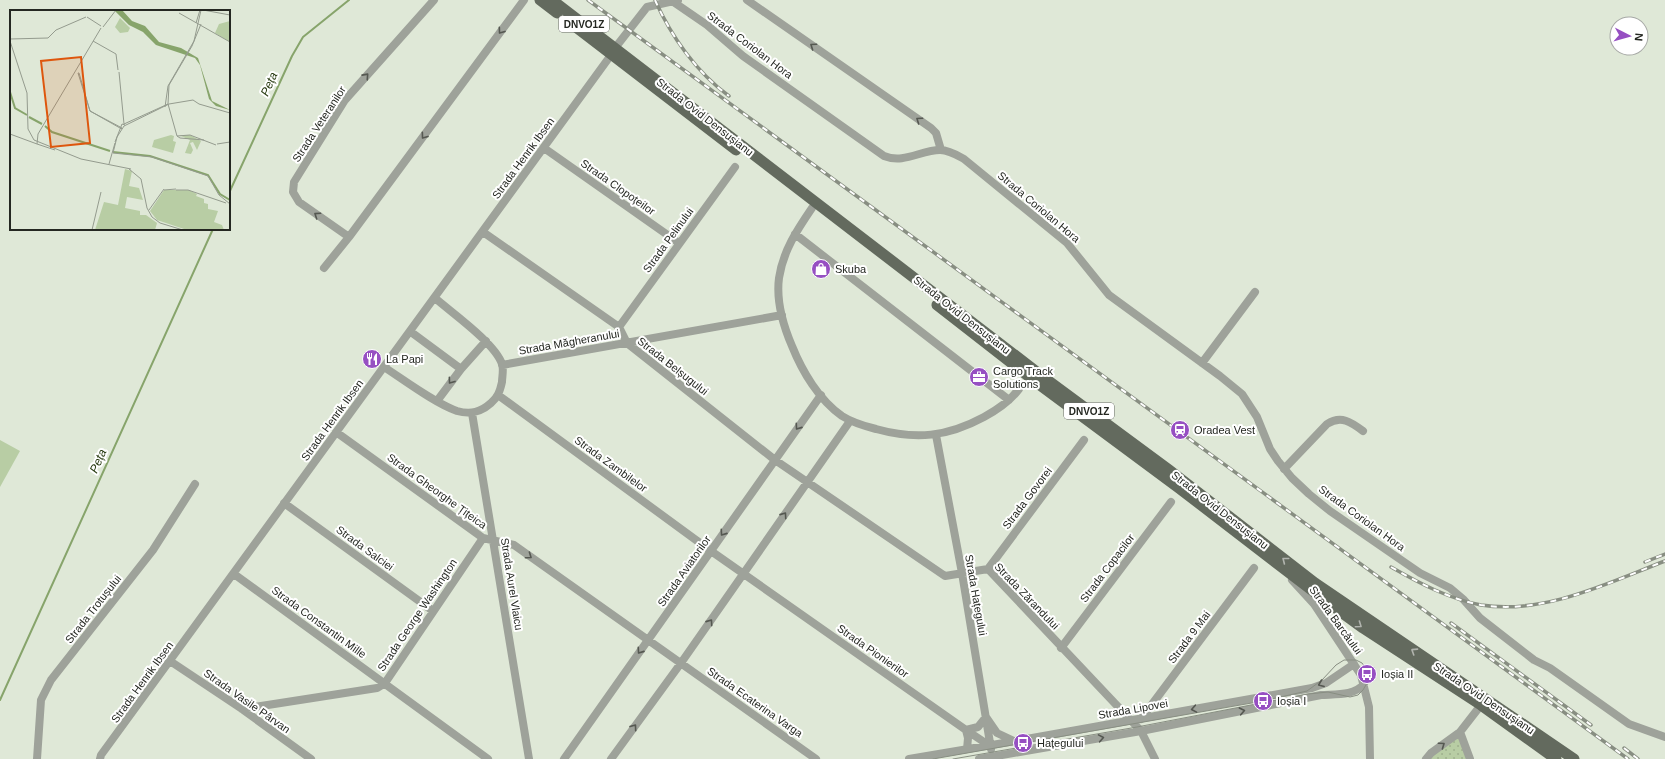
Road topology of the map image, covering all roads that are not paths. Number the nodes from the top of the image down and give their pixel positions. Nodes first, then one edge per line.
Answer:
1 (434, 0) edge
2 (524, 0) edge
3 (540, 0) edge
4 (552, 0) edge
5 (747, 0) edge
6 (675, 1) edge
7 (613, 51) junction
8 (544, 148) junction
9 (941, 150) junction
10 (735, 167) dead end
11 (812, 208) junction
12 (483, 232) junction
13 (795, 234) junction
14 (350, 237) junction
15 (680, 243) junction
16 (324, 268) dead end
17 (1255, 292) dead end
18 (435, 298) junction
19 (782, 315) junction
20 (619, 327) junction
21 (411, 332) junction
22 (486, 341) junction
23 (627, 343) junction
24 (1202, 363) junction
25 (502, 365) junction
26 (384, 367) junction
27 (461, 369) junction
28 (1019, 389) dead end
29 (498, 395) junction
30 (821, 395) junction
31 (1009, 400) junction
32 (437, 401) junction
33 (472, 413) junction
34 (850, 421) junction
35 (1363, 431) dead end
36 (336, 432) junction
37 (936, 435) junction
38 (1084, 440) dead end
39 (775, 460) junction
40 (1284, 469) junction
41 (808, 482) junction
42 (195, 484) dead end
43 (1171, 502) dead end
44 (284, 503) junction
45 (483, 538) junction
46 (494, 541) junction
47 (711, 551) junction
48 (1254, 568) dead end
49 (988, 569) junction
50 (1283, 569) junction
51 (744, 573) junction
52 (962, 573) junction
53 (234, 574) junction
54 (433, 611) junction
55 (649, 639) junction
56 (1061, 648) junction
57 (170, 661) junction
58 (681, 663) junction
59 (1354, 664) junction
60 (385, 683) junction
61 (1364, 684) junction
62 (1481, 704) junction
63 (242, 708) junction
64 (986, 718) junction
65 (1141, 719) junction
66 (1131, 721) junction
67 (966, 730) junction
68 (1141, 731) junction
69 (1460, 732) junction
70 (1665, 737) edge
71 (1016, 741) junction
72 (990, 746) junction
73 (967, 749) junction
74 (103, 758) edge
75 (992, 758) edge
76 (37, 759) edge
77 (310, 759) edge
78 (488, 759) edge
79 (529, 759) edge
80 (564, 759) edge
81 (611, 759) edge
82 (816, 759) edge
83 (909, 759) edge
84 (979, 759) edge
85 (1155, 759) edge
86 (1370, 759) edge
87 (1426, 759) edge
88 (1470, 759) edge
89 (1556, 759) edge
90 (1574, 759) edge

14 -> 1 street, Strada Veteranilor
2 -> 14 street
3 - 7 main road, Strada Ovid Densușianu / DNVO1Z
4 - 7 main road, Strada Ovid Densușianu / DNVO1Z
9 -> 5 street
6 - 7 street, Strada Coriolan Hora
6 - 9 street, Strada Coriolan Hora
7 - 8 street, Strada Henrik Ibsen
7 - 11 main road, Strada Ovid Densușianu / DNVO1Z
90 -> 7 main road, Strada Ovid Densușianu / DNVO1Z
8 - 12 street, Strada Henrik Ibsen
8 - 15 street, Strada Clopoțeilor
9 - 24 street, Strada Coriolan Hora
10 - 15 street, Strada Pelinului
11 - 13 street
11 - 50 main road, Strada Ovid Densușianu / DNVO1Z
12 - 18 street, Strada Henrik Ibsen
12 - 20 street, Strada Belșugului
13 - 19 street
13 - 31 street
14 - 16 street
15 - 20 street, Strada Pelinului
17 - 24 street
18 - 21 street, Strada Henrik Ibsen
18 - 22 street
19 - 23 street, Strada Măgheranului
19 - 30 street
20 - 23 street, Strada Belșugului
21 - 26 street, Strada Henrik Ibsen
21 - 27 street
22 - 25 street
22 - 27 street
23 - 25 street, Strada Măgheranului
23 - 39 street, Strada Belșugului
24 - 40 street, Strada Coriolan Hora
25 - 29 street
26 - 32 street
26 - 36 street, Strada Henrik Ibsen
27 -> 32 street
28 - 31 street
29 - 33 street
29 - 47 street, Strada Zambilelor
30 - 34 street
30 -> 39 street, Strada Aviatorilor
31 - 37 street
32 - 33 street
33 - 46 street, Strada Aurel Vlaicu
34 - 37 street
34 - 41 street
35 - 40 street
36 - 44 street, Strada Henrik Ibsen
36 - 45 street, Strada Gheorghe Țițeica
37 - 52 street, Strada Hațegului
38 - 49 street, Strada Govorei
39 - 41 street, Strada Belșugului
39 -> 47 street, Strada Aviatorilor
40 - 70 street, Strada Coriolan Hora
51 -> 41 street
41 - 52 street, Strada Zărandului
42 - 76 street, Strada Trotușului
43 - 56 street, Strada Copacilor
44 - 53 street, Strada Henrik Ibsen
44 - 54 street, Strada Salciei
45 - 46 street, Strada Gheorghe Țițeica
45 - 54 street, Strada George Washington
46 -> 55 street, Strada Gheorghe Țițeica
46 - 79 street, Strada Aurel Vlaicu
47 - 51 street, Strada Zambilelor
47 - 55 street, Strada Aviatorilor
48 - 65 street, Strada 9 Mai
49 - 52 street, Strada Zărandului
49 - 56 street, Strada Zărandului
50 - 59 street, Strada Barcăului
50 -> 62 main road, Strada Ovid Densușianu / DNVO1Z
58 -> 51 street
51 - 67 street, Strada Pionierilor
52 - 64 street, Strada Hațegului
53 - 57 street, Strada Henrik Ibsen
53 - 60 street, Strada Constantin Mille
54 - 60 street, Strada George Washington
55 - 58 street, Strada Gheorghe Țițeica
55 -> 80 street, Strada Aviatorilor
56 - 66 street, Strada Zărandului
57 - 63 street, Strada Vasile Pârvan
57 - 74 street, Strada Henrik Ibsen
81 -> 58 street
58 - 82 street, Strada Ecaterina Varga
59 - 61 street, Strada Barcăului
59 -> 65 street, Strada Lipovei
60 - 63 street, Strada George Washington
60 - 78 street, Strada Constantin Mille
68 -> 61 street, Strada Lipovei
61 - 86 street, Strada Barcăului
62 - 69 street
62 - 89 main road, Strada Ovid Densușianu / DNVO1Z
63 - 77 street, Strada Vasile Pârvan
64 - 67 street
64 - 71 street
64 - 72 street, Strada Hațegului
65 - 66 street, Strada Lipovei
66 - 68 street, Strada Zărandului
66 - 71 street, Strada Lipovei
67 - 72 street, Strada Pionierilor
67 - 73 street
75 -> 68 street, Strada Lipovei
68 - 85 street, Strada Zărandului
87 -> 69 street
69 - 88 street
71 - 72 street, Strada Lipovei
72 - 73 street, Strada Lipovei
72 - 75 street, Strada Hațegului
73 - 83 street, Strada Lipovei
75 - 84 street, Strada Lipovei

